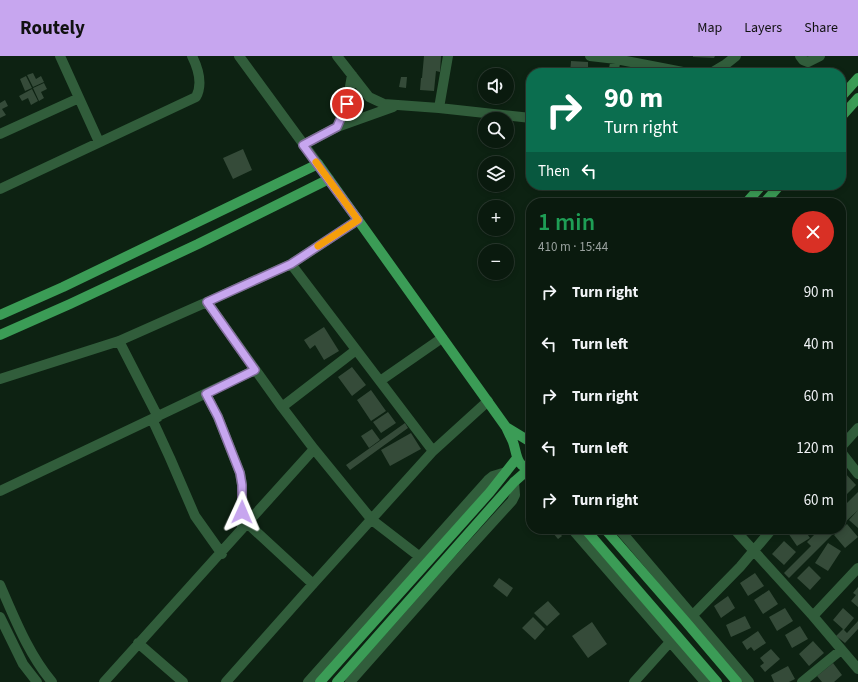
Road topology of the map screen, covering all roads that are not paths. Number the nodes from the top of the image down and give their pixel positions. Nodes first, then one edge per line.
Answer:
1 (192, 56) edge
2 (239, 56) edge
3 (337, 56) edge
4 (448, 56) edge
5 (590, 56) edge
6 (736, 56) edge
7 (800, 56) edge
8 (820, 56) edge
9 (62, 57) edge
10 (611, 58) edge
11 (612, 68) edge
12 (662, 68) edge
13 (719, 68) edge
14 (352, 76) junction
15 (858, 78) edge
16 (846, 91) edge
17 (79, 98) junction
18 (858, 98) edge
19 (396, 106) junction
20 (439, 108) junction
21 (846, 111) edge
22 (526, 117) edge
23 (337, 127) junction
24 (0, 134) edge
25 (99, 142) junction
26 (303, 145) junction
27 (318, 164) junction
28 (329, 180) junction
29 (0, 189) edge
30 (758, 190) edge
31 (776, 190) edge
32 (750, 198) edge
33 (768, 198) edge
34 (358, 220) junction
35 (291, 264) junction
36 (207, 302) junction
37 (0, 315) edge
38 (0, 335) edge
39 (442, 338) junction
40 (119, 341) junction
41 (356, 350) junction
42 (255, 370) junction
43 (0, 379) edge
44 (380, 381) junction
45 (206, 394) junction
46 (488, 401) junction
47 (282, 407) junction
48 (155, 418) junction
49 (506, 427) junction
50 (858, 428) edge
51 (526, 439) edge
52 (846, 441) edge
53 (526, 442) edge
54 (314, 449) junction
55 (433, 451) junction
56 (517, 457) junction
57 (846, 458) edge
58 (526, 466) edge
59 (506, 472) junction
60 (526, 472) edge
61 (858, 474) edge
62 (514, 482) junction
63 (0, 491) edge
64 (372, 520) junction
65 (245, 526) junction
66 (576, 534) edge
67 (589, 534) edge
68 (608, 534) edge
69 (623, 534) edge
70 (738, 534) edge
71 (768, 534) edge
72 (753, 552) junction
73 (222, 554) junction
74 (420, 557) junction
75 (858, 568) edge
76 (313, 584) junction
77 (0, 585) edge
78 (693, 616) junction
79 (813, 616) junction
80 (0, 617) edge
81 (670, 642) junction
82 (138, 643) junction
83 (841, 650) junction
84 (858, 669) edge
85 (37, 682) edge
86 (52, 682) edge
87 (104, 682) edge
88 (183, 682) edge
89 (226, 682) edge
90 (308, 682) edge
91 (320, 682) edge
92 (337, 682) edge
93 (350, 682) edge
94 (634, 682) edge
95 (705, 682) edge
96 (717, 682) edge
97 (737, 682) edge
98 (749, 682) edge
99 (802, 682) edge

1 - 25 street
2 - 26 street
3 - 14 street
4 - 20 street
5 - 10 street
6 - 13 street
7 - 8 street
9 - 17 street
10 - 11 street
10 - 12 street
14 - 19 street
14 - 23 street
15 - 16 main road
17 - 24 street
17 - 25 street
18 - 21 main road
19 - 20 street
19 - 23 street
20 - 22 street
23 - 26 street
25 - 29 street
26 - 27 street
27 - 28 main road
27 - 37 main road
28 - 34 main road
28 - 38 main road
30 - 32 main road
31 - 33 main road
34 - 35 street
34 - 39 main road
35 - 36 street
35 - 41 street
36 - 40 street
36 - 42 street
39 - 44 street
39 - 46 main road
40 - 43 street
40 - 48 street
41 - 44 street
41 - 47 street
42 - 45 street
42 - 47 street
44 - 55 street
45 - 48 street
45 - 65 street
46 - 49 main road
46 - 55 street
47 - 54 street
48 - 63 street
48 - 73 street
49 - 51 main road
49 - 56 main road
50 - 52 street
53 - 56 main road
54 - 64 street
54 - 65 street
55 - 64 street
56 - 58 main road
56 - 59 main road
57 - 61 street
59 - 74 street
59 - 91 main road
60 - 62 main road
62 - 92 main road
62 - 93 street
64 - 74 street
64 - 76 street
65 - 73 street
65 - 76 street
66 - 81 street
67 - 96 main road
68 - 97 main road
69 - 78 street
70 - 72 street
71 - 72 street
72 - 78 street
72 - 79 street
73 - 82 street
74 - 90 street
75 - 79 street
76 - 89 street
77 - 86 street
78 - 98 street
79 - 83 street
80 - 85 street
81 - 94 street
81 - 95 street
82 - 87 street
82 - 88 street
83 - 84 street
83 - 99 street

